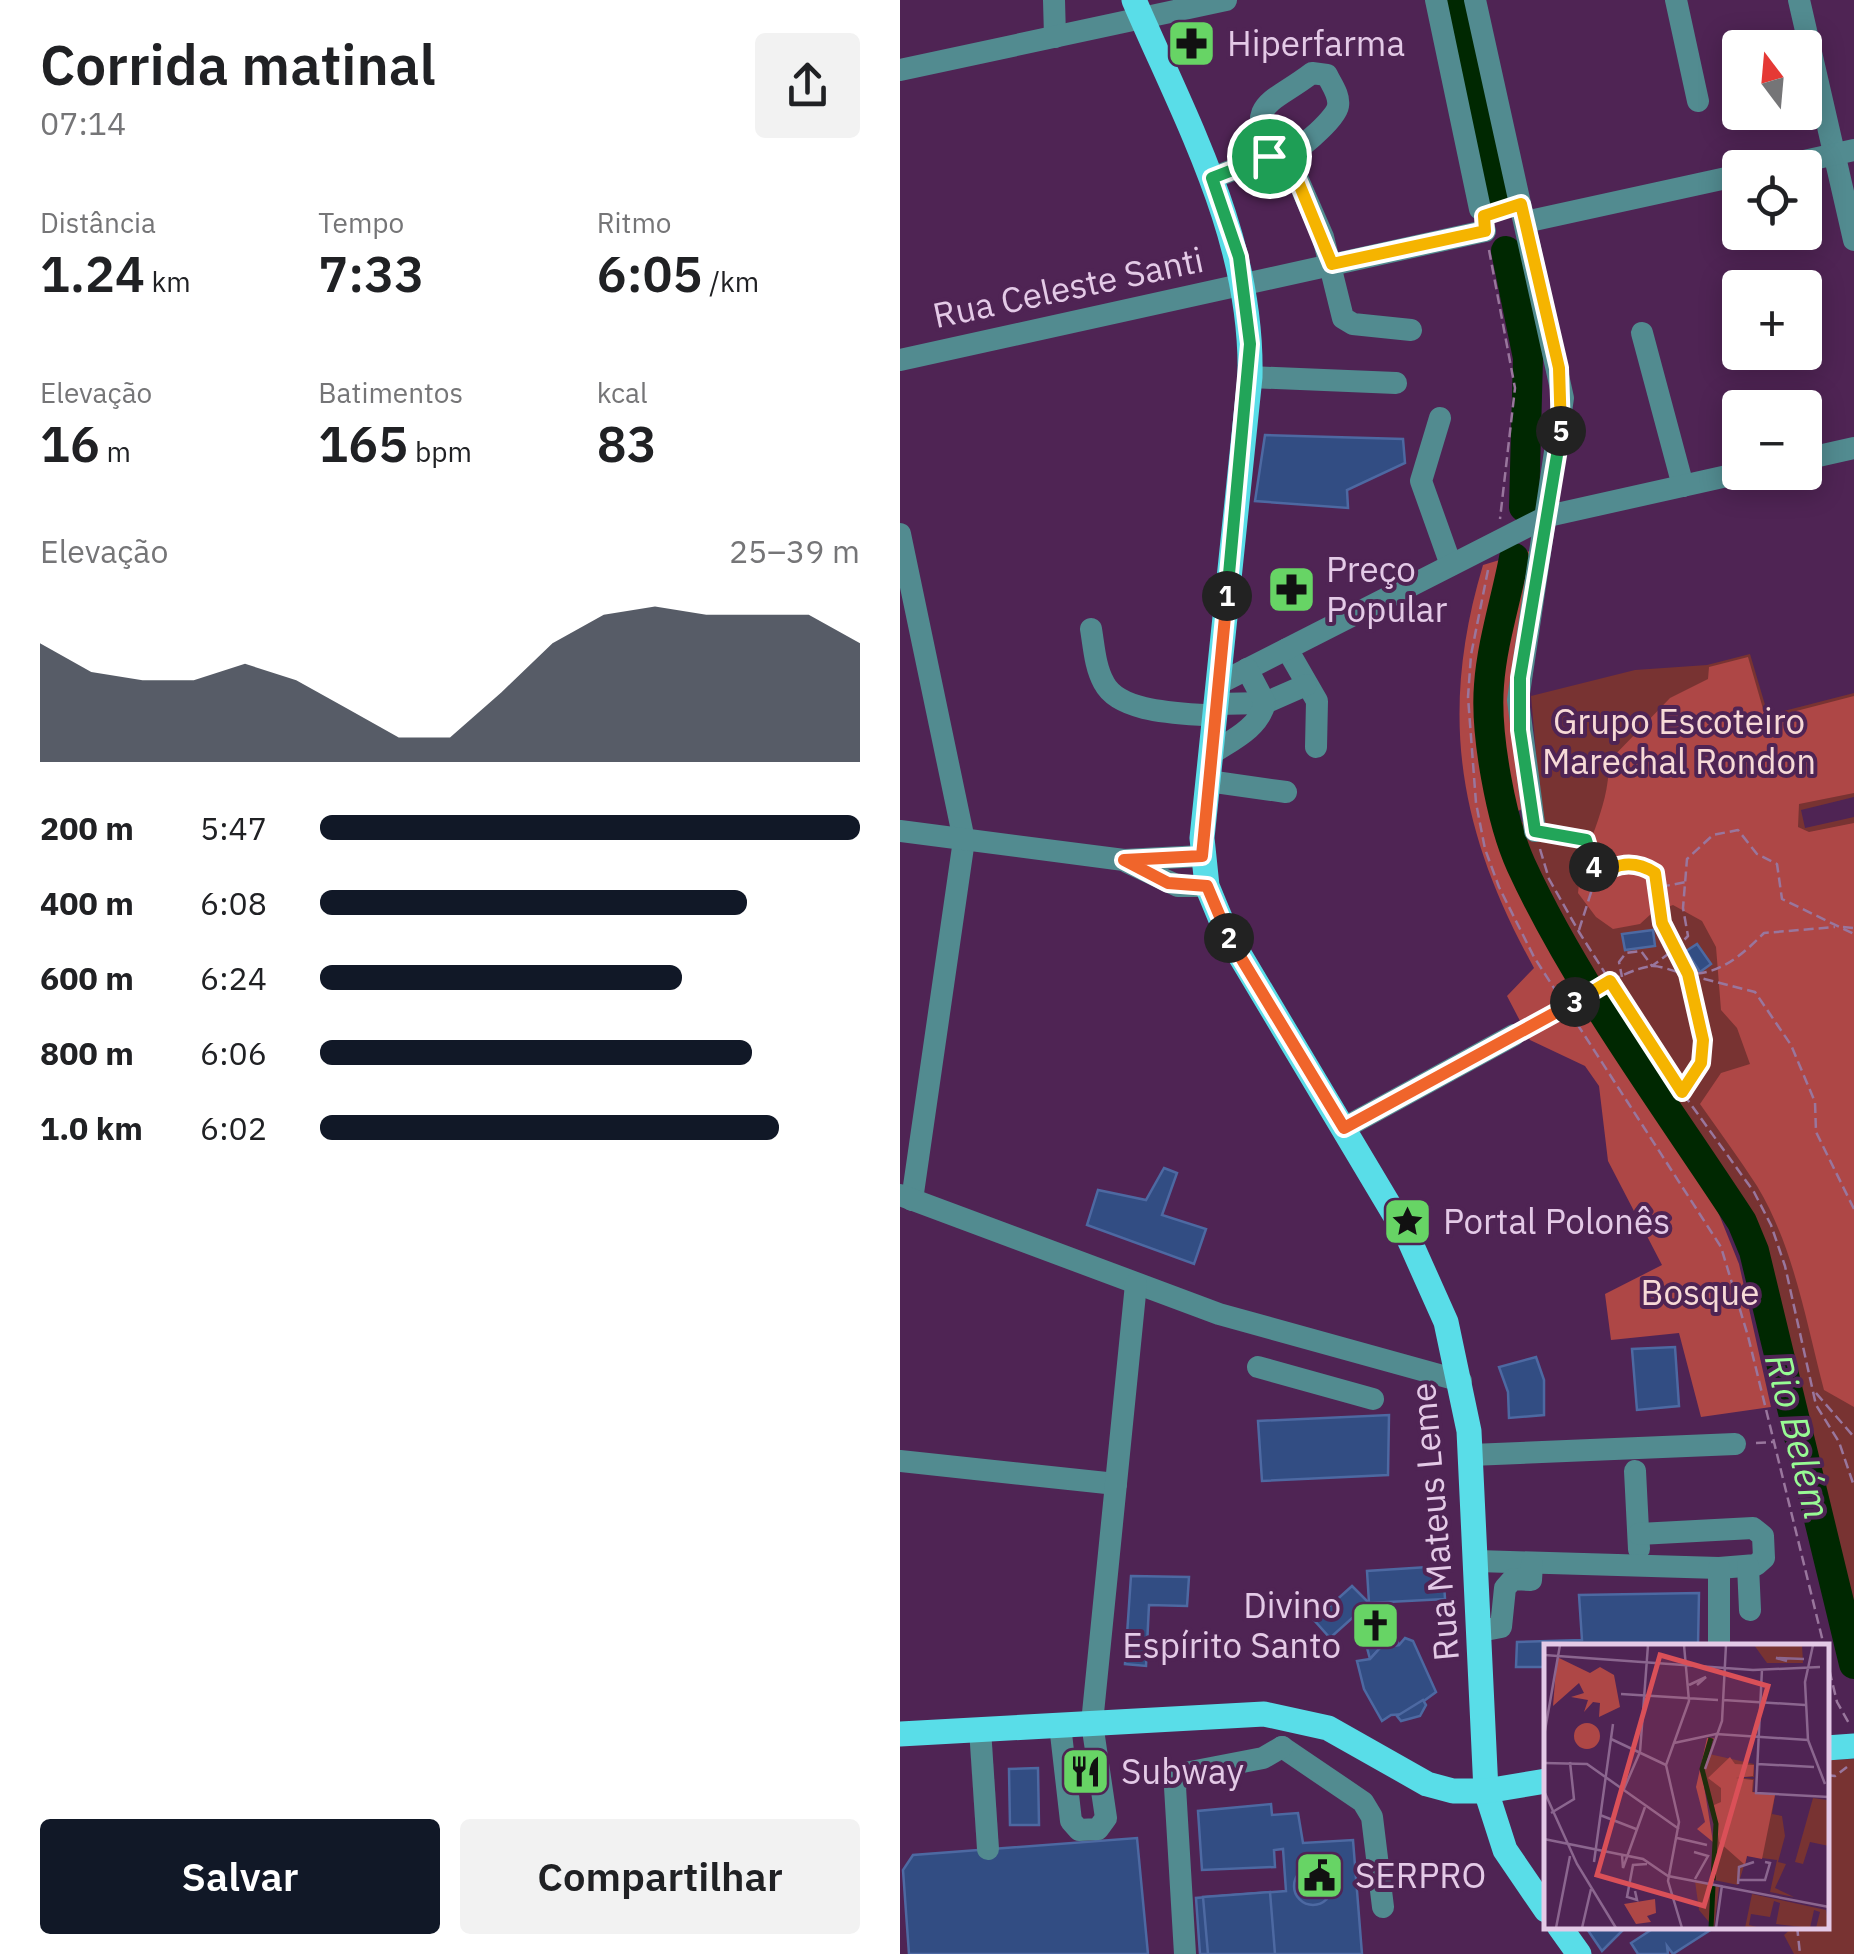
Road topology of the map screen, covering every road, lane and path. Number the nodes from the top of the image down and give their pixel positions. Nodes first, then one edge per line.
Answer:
1 (1054, 0) edge
2 (1226, 0) edge
3 (1436, 0) edge
4 (1475, 0) edge
5 (1676, 0) edge
6 (1799, 0) edge
7 (1138, 9) edge
8 (1055, 37) junction
9 (900, 70) edge
10 (1698, 101) dead end
11 (1844, 152) edge
12 (1212, 178) junction
13 (1722, 178) edge
14 (1482, 220) junction
15 (1525, 222) junction
16 (1854, 240) edge
17 (1332, 264) junction
18 (1245, 284) junction
19 (1410, 330) dead end
20 (1642, 334) dead end
21 (900, 360) edge
22 (1250, 377) junction
23 (1396, 384) dead end
24 (1440, 418) dead end
25 (1854, 448) edge
26 (1822, 455) edge
27 (1722, 477) edge
28 (1683, 486) junction
29 (1502, 511) dead end
30 (1548, 516) junction
31 (900, 534) edge
32 (1490, 560) dead end
33 (1451, 565) junction
34 (1091, 629) dead end
35 (1287, 649) junction
36 (1246, 669) junction
37 (1306, 685) junction
38 (1216, 701) junction
39 (1265, 703) junction
40 (1316, 747) dead end
41 (1211, 754) junction
42 (1208, 781) junction
43 (1286, 792) dead end
44 (1535, 831) junction
45 (900, 832) edge
46 (964, 840) junction
47 (1202, 856) junction
48 (1124, 860) junction
49 (1596, 879) junction
50 (1688, 882) junction
51 (1207, 886) junction
52 (1660, 887) junction
53 (1840, 927) junction
54 (1854, 931) edge
55 (1579, 932) junction
56 (1676, 948) junction
57 (1652, 966) junction
58 (1688, 974) junction
59 (1622, 978) junction
60 (1610, 981) junction
61 (1566, 1007) junction
62 (1514, 1035) joint
63 (1682, 1092) junction
64 (1344, 1128) junction
65 (906, 1198) edge
66 (1854, 1209) edge
67 (1136, 1284) junction
68 (1305, 1339) junction
69 (1258, 1367) dead end
70 (1294, 1378) junction
71 (1462, 1381) junction
72 (1812, 1389) junction
73 (1373, 1399) dead end
74 (1854, 1437) edge
75 (1734, 1444) dead end
76 (1471, 1455) junction
77 (900, 1462) edge
78 (1634, 1470) dead end
79 (1116, 1484) junction
80 (1854, 1486) edge
81 (1638, 1534) junction
82 (1477, 1562) junction
83 (1748, 1566) junction
84 (1640, 1567) junction
85 (1719, 1568) junction
86 (1531, 1572) junction
87 (1750, 1610) dead end
88 (1480, 1632) junction
89 (1718, 1644) edge
90 (1824, 1644) edge
91 (1829, 1668) edge
92 (1286, 1716) junction
93 (1092, 1723) junction
94 (1060, 1724) junction
95 (1852, 1729) edge
96 (980, 1730) junction
97 (900, 1734) edge
98 (1829, 1746) edge
99 (1282, 1747) junction
100 (1854, 1763) edge
101 (1829, 1775) edge
102 (1544, 1781) edge
103 (1486, 1791) junction
104 (988, 1850) dead end
105 (1383, 1907) dead end
106 (1544, 1907) edge
107 (1561, 1929) edge
108 (1798, 1929) edge
109 (1185, 1954) edge
110 (1580, 1954) edge
111 (1800, 1954) edge

1 - 8 street
2 - 7 street
3 - 14 street
4 - 15 street
5 - 10 street
6 - 11 street
7 - 8 street
7 - 12 main road, Rua Mateus Leme
8 - 9 street
11 - 16 street
12 - 17 street
12 - 18 main road, Rua Mateus Leme
13 - 15 street
14 - 17 street, Rua Celeste Santi
14 - 29 path
15 - 30 street
17 - 18 street, Rua Celeste Santi
17 - 19 street
18 - 21 street, Rua Celeste Santi
18 - 22 main road, Rua Mateus Leme
20 - 28 street
22 - 23 street
22 - 38 main road, Rua Mateus Leme
24 - 33 street
25 - 26 street
27 - 28 street
28 - 30 street
30 - 33 street
30 - 44 street
31 - 46 street
32 - 61 path
33 - 35 street
34 - 38 street
35 - 36 street
35 - 37 street
36 - 38 street
36 - 39 street
37 - 39 street
37 - 40 street
38 - 39 street
38 - 41 main road, Rua Mateus Leme
39 - 41 street
41 - 42 main road, Rua Mateus Leme
42 - 43 street
42 - 47 main road, Rua Mateus Leme
44 - 49 path
44 - 55 path
45 - 46 street
46 - 48 street
46 - 65 street
47 - 48 street
47 - 51 main road, Rua Mateus Leme
48 - 51 street
49 - 52 path
49 - 55 path
50 - 52 path
50 - 53 path
50 - 56 path
51 - 64 main road, Rua Mateus Leme
52 - 56 path
53 - 54 path
53 - 58 path
55 - 60 path
56 - 57 path
56 - 58 path
57 - 58 path
57 - 59 path
57 - 59 path
58 - 63 path
58 - 66 path
59 - 60 path
60 - 61 path
60 - 63 path
61 - 62 path
61 - 90 path
62 - 64 street
63 - 72 path
64 - 71 main road, Rua Mateus Leme
65 - 67 street
67 - 68 street
67 - 79 street
68 - 70 street
68 - 71 street
69 - 70 street
70 - 73 street
71 - 76 main road, Rua Mateus Leme
72 - 74 path
72 - 80 path
75 - 76 street
76 - 82 main road, Rua Mateus Leme
77 - 79 street
78 - 81 street
79 - 93 street
81 - 83 street
81 - 84 street
82 - 86 street
82 - 88 main road, Rua Mateus Leme
83 - 85 street
83 - 87 street
84 - 85 street
84 - 86 street
85 - 89 street
86 - 88 street
88 - 103 main road, Rua Mateus Leme
91 - 95 path
92 - 93 main road
92 - 99 street
92 - 103 main road
93 - 94 main road
93 - 94 street
94 - 96 main road
95 - 98 main road
96 - 97 main road
96 - 104 street
99 - 105 street
99 - 109 street
100 - 101 path
102 - 103 main road
103 - 106 main road, Rua Mateus Leme
107 - 110 main road
108 - 111 path

